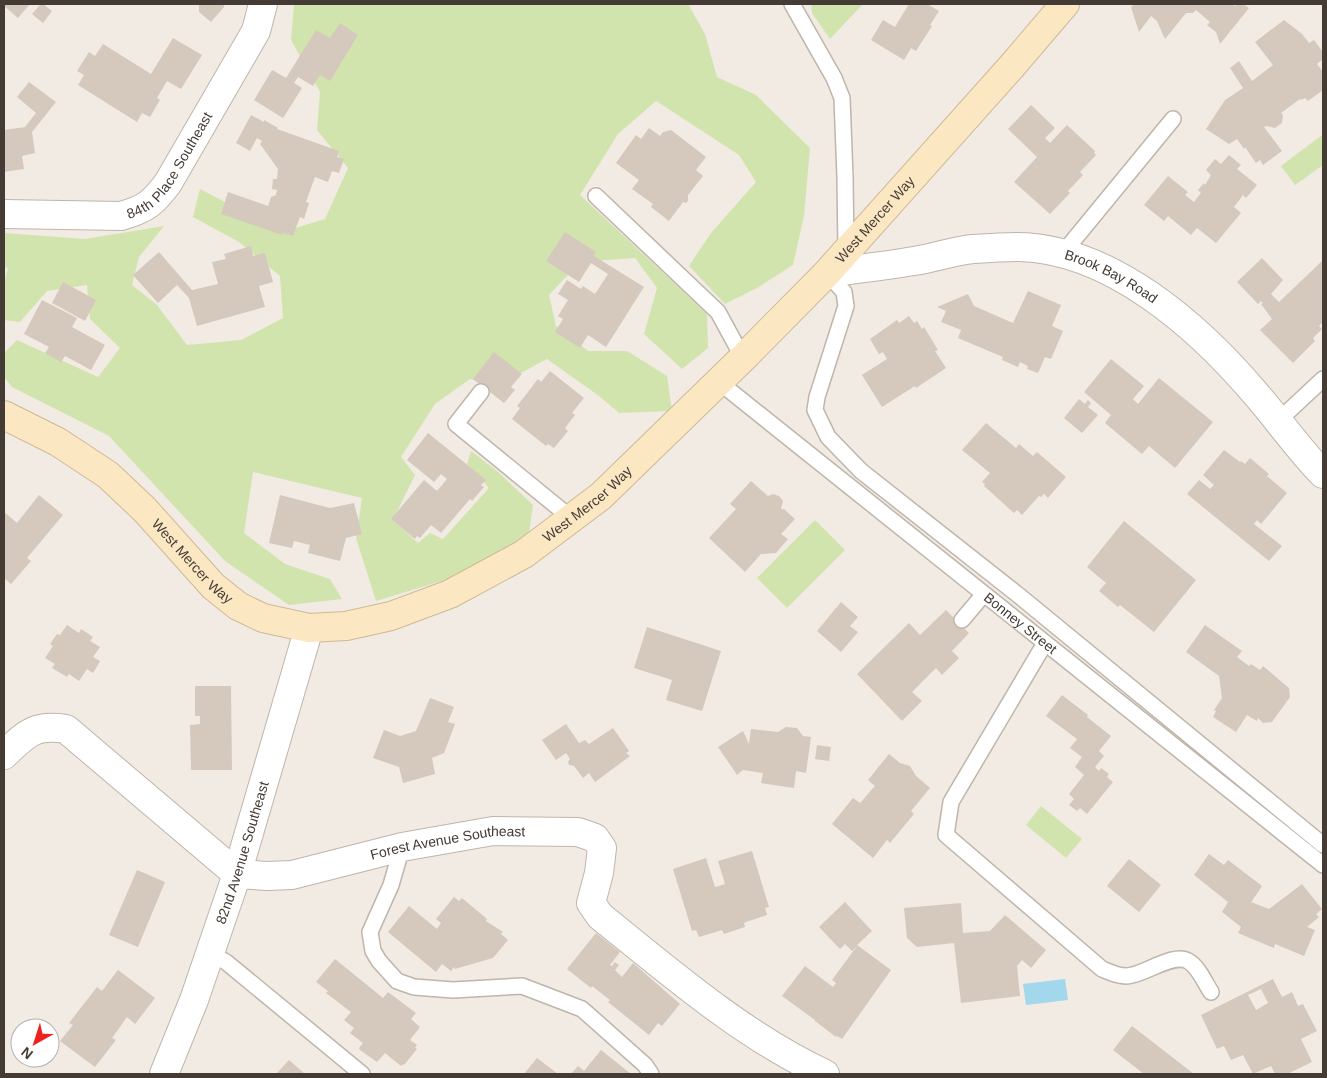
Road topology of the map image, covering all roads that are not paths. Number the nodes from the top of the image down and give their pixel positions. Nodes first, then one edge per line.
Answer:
1 (263, 4) edge
2 (792, 4) edge
3 (1065, 4) edge
4 (1173, 119) dead end
5 (596, 196) dead end
6 (4, 214) edge
7 (846, 252) junction
8 (1063, 253) junction
9 (827, 272) junction
10 (743, 358) junction
11 (1323, 379) edge
12 (718, 382) junction
13 (481, 392) dead end
14 (4, 415) edge
15 (1278, 421) junction
16 (1323, 474) edge
17 (571, 518) junction
18 (984, 594) junction
19 (962, 620) dead end
20 (308, 628) junction
21 (1045, 643) junction
22 (4, 754) edge
23 (1323, 845) edge
24 (402, 847) junction
25 (1323, 865) edge
26 (237, 874) junction
27 (210, 953) junction
28 (1210, 992) dead end
29 (164, 1074) edge
30 (362, 1074) edge
31 (651, 1074) edge
32 (825, 1074) edge

1 - 6 street, 84th Place Southeast
2 - 7 lane
3 - 7 street, West Mercer Way
4 - 8 lane
5 - 10 lane
7 - 9 street, West Mercer Way
8 - 9 street, Brook Bay Road
8 - 15 street, Brook Bay Road
9 - 10 street, West Mercer Way
9 - 23 lane
10 - 12 street, West Mercer Way
11 - 15 lane
12 - 17 street, West Mercer Way
12 - 18 lane, Bonney Street
13 - 17 lane
14 - 20 street, West Mercer Way
15 - 16 street, Brook Bay Road
17 - 20 street, West Mercer Way
18 - 19 lane
18 - 21 lane, Bonney Street
20 - 26 street, 82nd Avenue Southeast
21 - 25 lane, Bonney Street
21 - 28 lane
22 - 26 street
24 - 26 street, Forest Avenue Southeast
24 - 31 lane
24 - 32 street, Forest Avenue Southeast
26 - 27 street, 82nd Avenue Southeast
27 - 29 street, 82nd Avenue Southeast
27 - 30 lane

